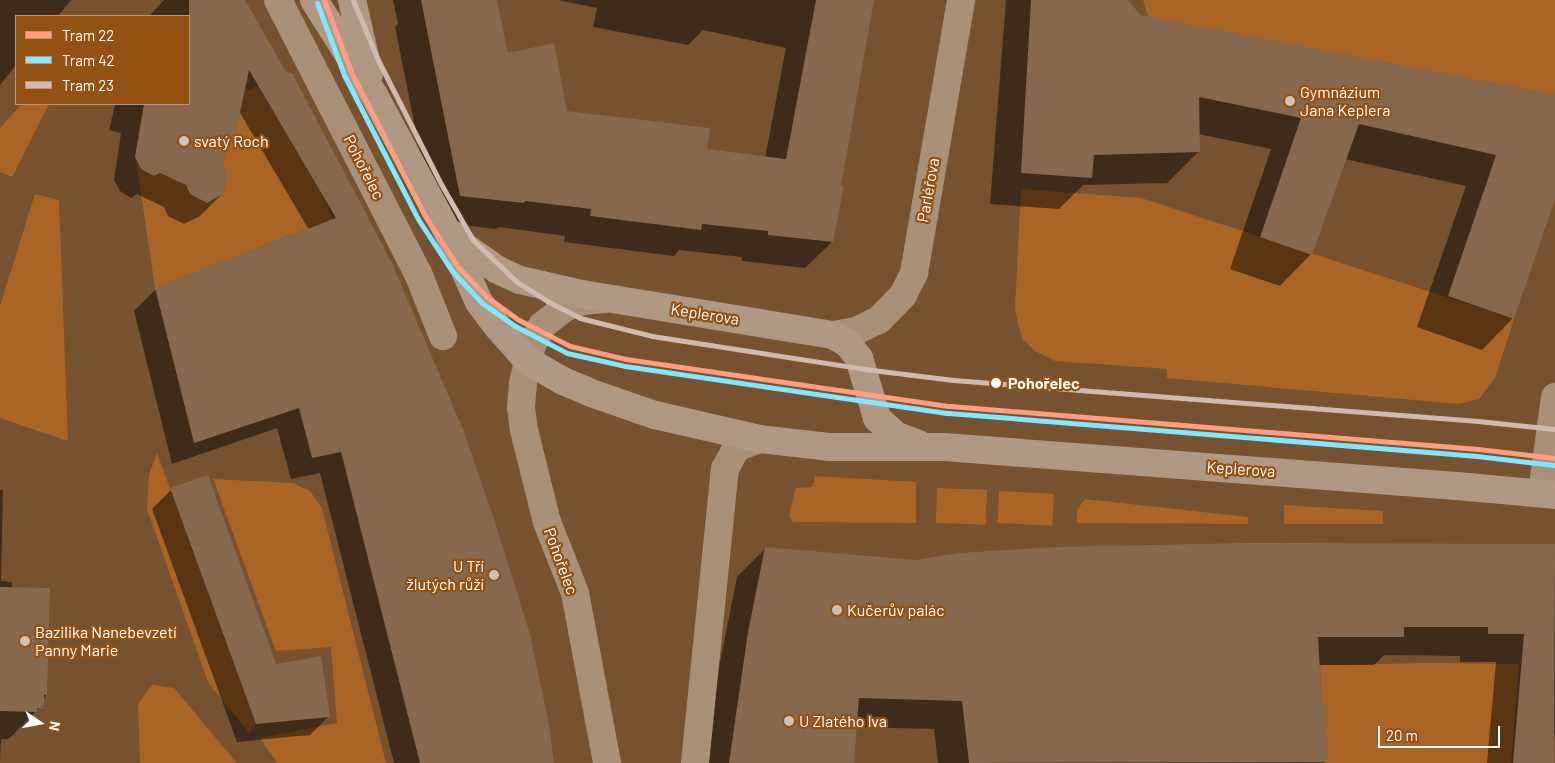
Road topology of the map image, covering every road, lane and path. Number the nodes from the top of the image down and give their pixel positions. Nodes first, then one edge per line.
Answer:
1 (278, 0) edge
2 (314, 0) edge
3 (352, 0) edge
4 (961, 0) edge
5 (374, 95) junction
6 (441, 222) junction
7 (610, 298) junction
8 (832, 335) junction
9 (443, 336) dead end
10 (528, 361) junction
11 (1555, 397) edge
12 (760, 439) junction
13 (928, 446) junction
14 (1548, 494) edge
15 (607, 763) edge
16 (695, 763) edge

1 - 9 street, Pohořelec
2 - 5 main road
3 - 5 main road
4 - 8 street, Parléřova
5 - 6 main road
6 - 7 main road, Keplerova
6 - 10 main road, Keplerova
7 - 8 main road, Keplerova
7 - 10 street, Pohořelec
8 - 13 main road, Keplerova
10 - 12 main road, Keplerova
10 - 15 street, Pohořelec
11 - 14 street
12 - 13 main road, Keplerova
12 - 16 street
13 - 14 main road, Keplerova

